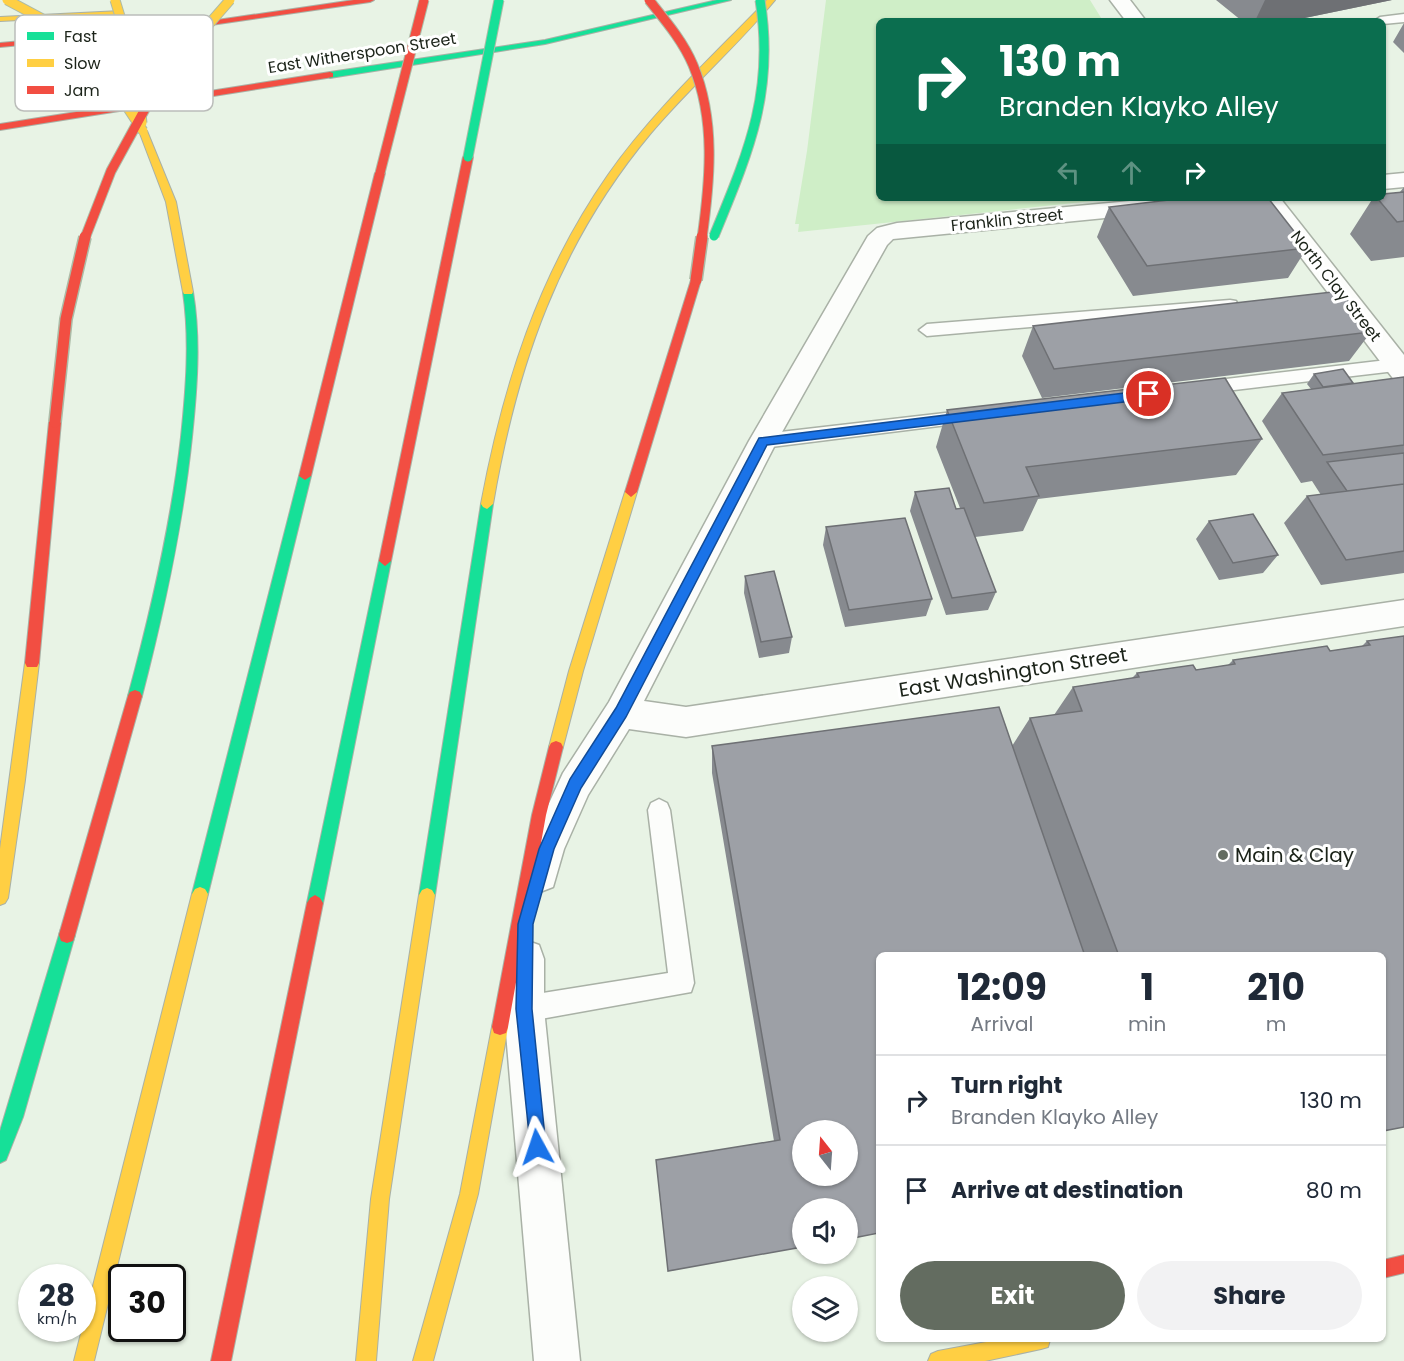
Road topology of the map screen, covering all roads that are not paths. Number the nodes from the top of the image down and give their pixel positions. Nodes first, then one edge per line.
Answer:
1 (7, 0) edge
2 (115, 0) edge
3 (229, 0) edge
4 (370, 0) edge
5 (424, 0) edge
6 (499, 0) edge
7 (649, 0) edge
8 (727, 0) edge
9 (760, 0) edge
10 (771, 0) edge
11 (1120, 0) edge
12 (208, 3) dead end
13 (132, 12) dead end
14 (35, 15) edge
15 (75, 15) edge
16 (120, 15) edge
17 (15, 18) edge
18 (1134, 18) edge
19 (1404, 18) edge
20 (0, 19) edge
21 (213, 19) edge
22 (1386, 20) edge
23 (213, 23) edge
24 (15, 44) edge
25 (0, 45) edge
26 (213, 94) edge
27 (103, 111) edge
28 (130, 111) edge
29 (141, 111) edge
30 (144, 111) edge
31 (0, 127) edge
32 (143, 131) junction
33 (1404, 180) edge
34 (1386, 182) edge
35 (1207, 201) edge
36 (1270, 201) edge
37 (696, 280) junction
38 (1250, 303) edge
39 (927, 330) dead end
40 (1402, 367) edge
41 (1185, 390) edge
42 (985, 415) edge
43 (763, 441) junction
44 (1404, 613) edge
45 (621, 713) junction
46 (659, 810) dead end
47 (0, 898) edge
48 (524, 1009) junction
49 (0, 1154) edge
50 (1404, 1264) edge
51 (1386, 1268) edge
52 (1031, 1342) edge
53 (84, 1361) edge
54 (221, 1361) edge
55 (366, 1361) edge
56 (423, 1361) edge
57 (557, 1361) edge
58 (938, 1361) edge

1 - 14 main road, bridge
2 - 16 main road, bridge
3 - 12 main road
3 - 21 main road, bridge
4 - 23 main road
5 - 53 main road, bridge
6 - 54 main road, bridge
7 - 37 main road, bridge
8 - 26 main road, East Witherspoon Street
9 - 37 main road, bridge
10 - 55 main road
11 - 18 street
13 - 15 main road
17 - 20 main road
19 - 22 lane
24 - 25 main road
27 - 31 main road, East Witherspoon Street
28 - 32 main road, bridge
29 - 32 main road, bridge
30 - 47 main road, bridge
32 - 49 main road
33 - 34 street
35 - 43 street, Franklin Street
36 - 40 street, North Clay Street
37 - 56 main road
38 - 39 lane
40 - 41 lane
42 - 43 lane
43 - 45 street
44 - 45 street, East Washington Street
45 - 48 street
46 - 48 lane
48 - 57 street
50 - 51 main road
52 - 58 main road

